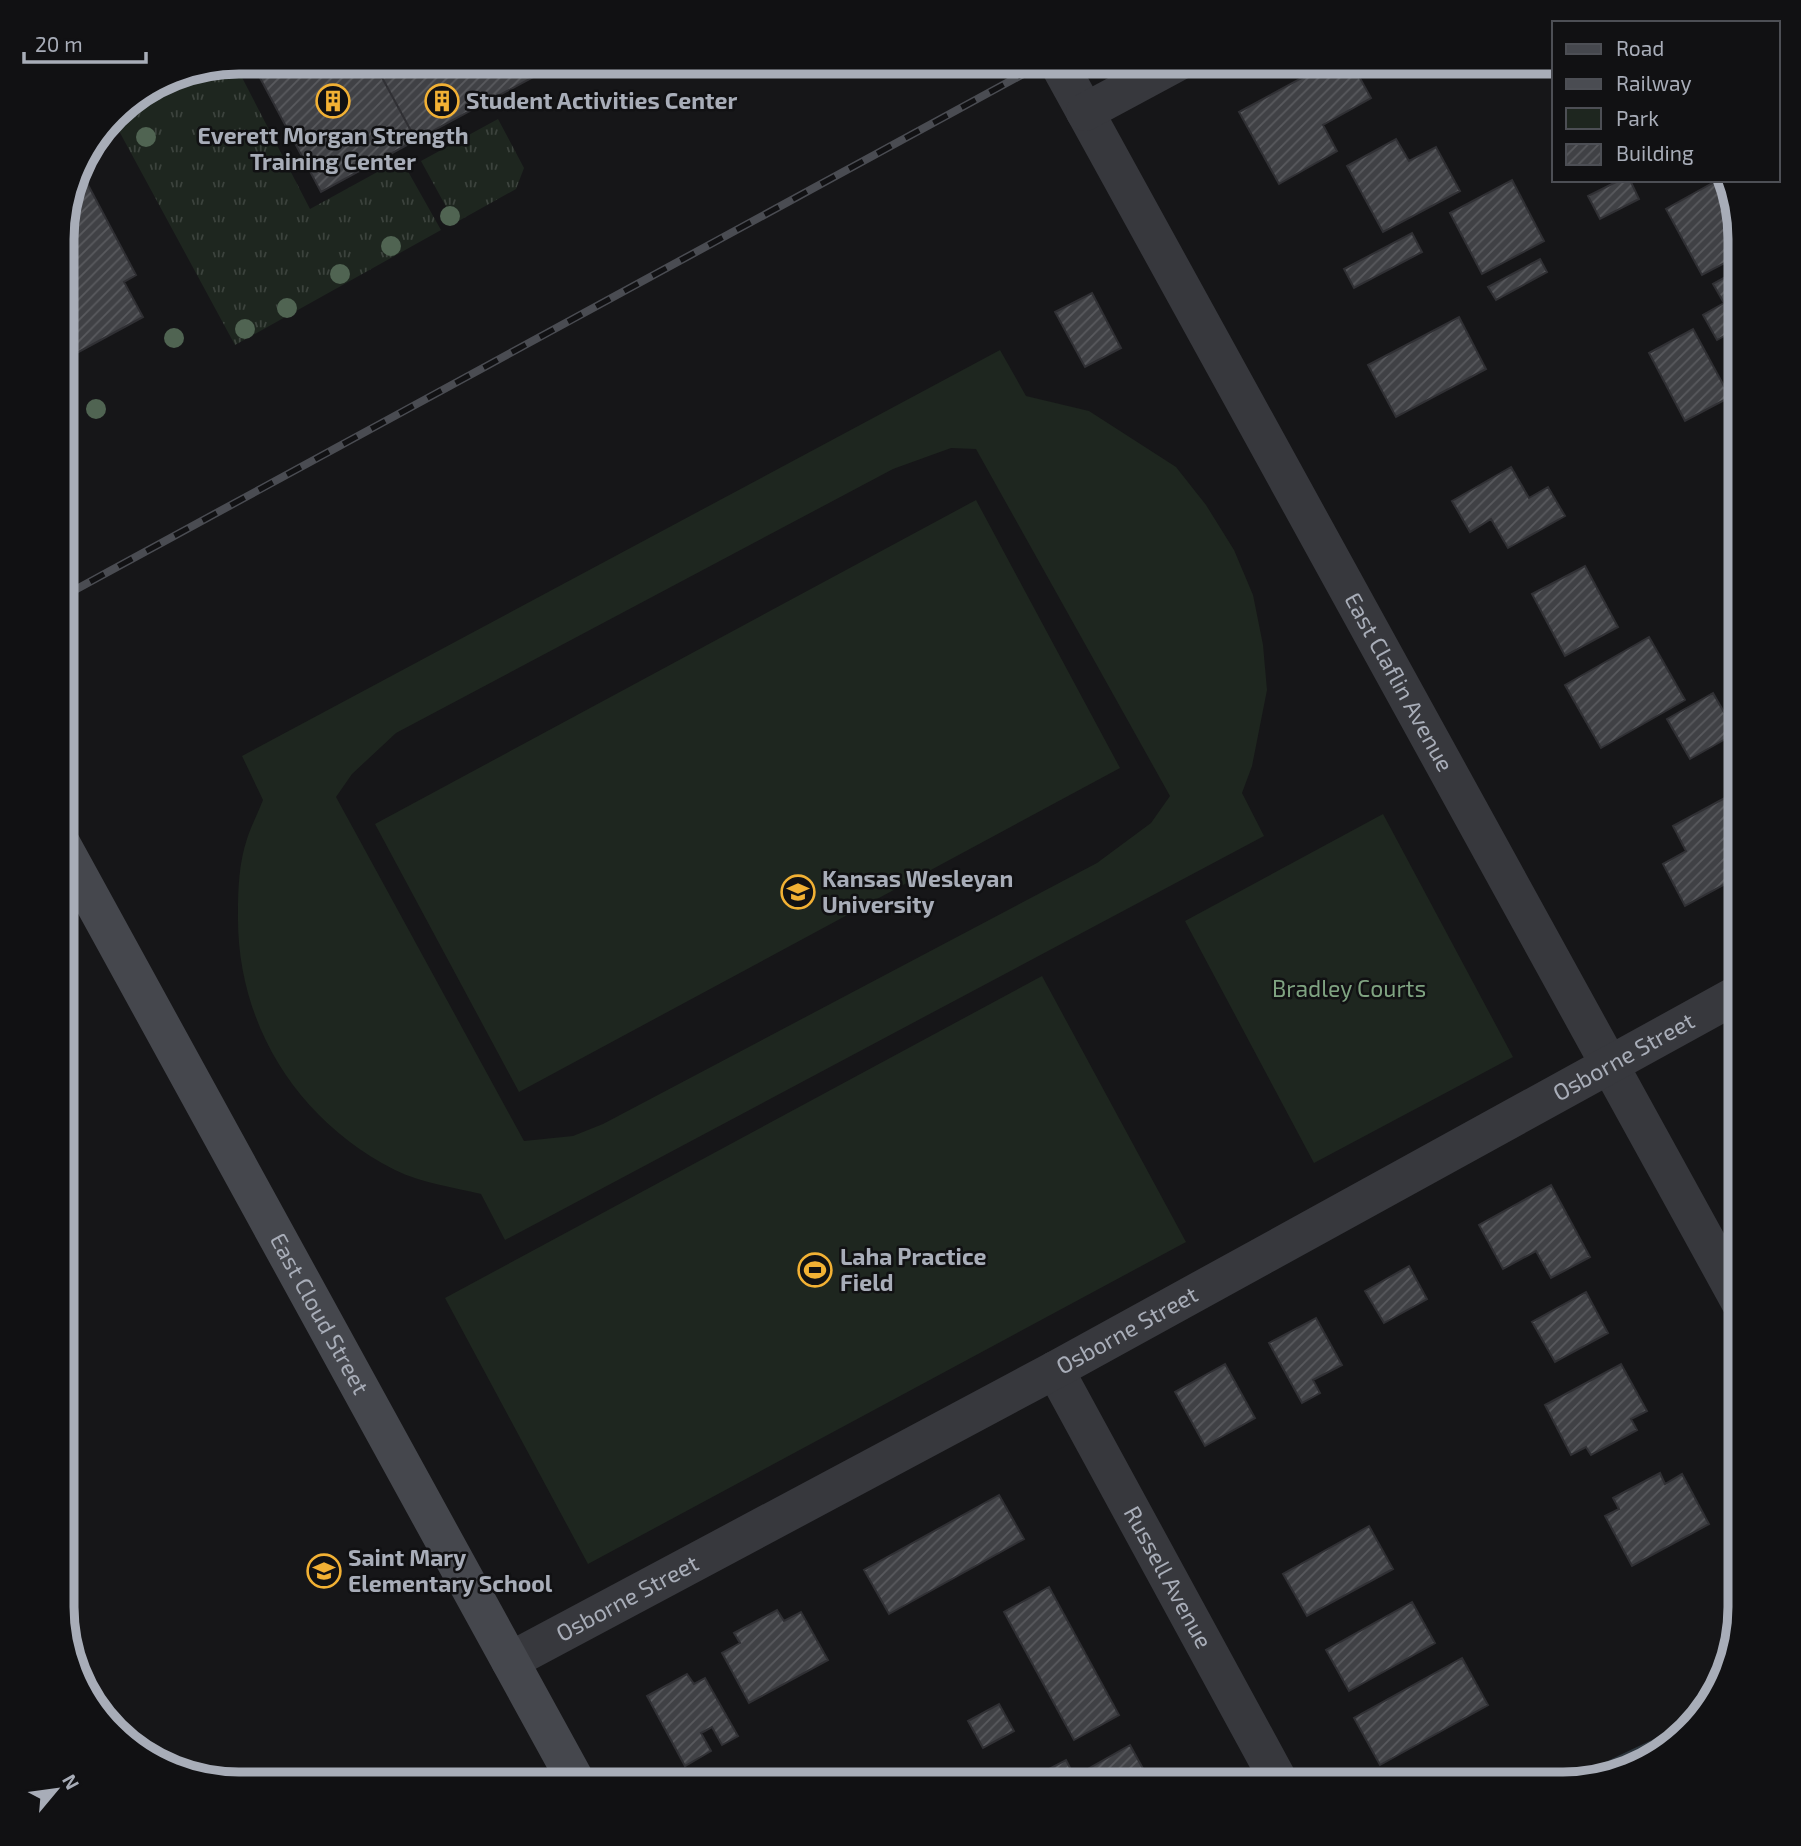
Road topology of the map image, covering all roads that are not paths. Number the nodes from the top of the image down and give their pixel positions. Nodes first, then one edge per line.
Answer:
1 (1064, 74) edge
2 (1154, 74) edge
3 (1085, 112) junction
4 (74, 867) edge
5 (1728, 1000) edge
6 (1610, 1064) junction
7 (1728, 1281) edge
8 (1055, 1370) junction
9 (510, 1661) junction
10 (571, 1772) edge
11 (1274, 1772) edge

1 - 3 street, East Claflin Avenue
2 - 3 street
3 - 6 street, East Claflin Avenue
4 - 9 main road, East Cloud Street
5 - 6 street, Osborne Street
6 - 7 street, East Claflin Avenue
6 - 8 street, Osborne Street
8 - 9 street, Osborne Street
8 - 11 street, Russell Avenue
9 - 10 main road, East Cloud Street

